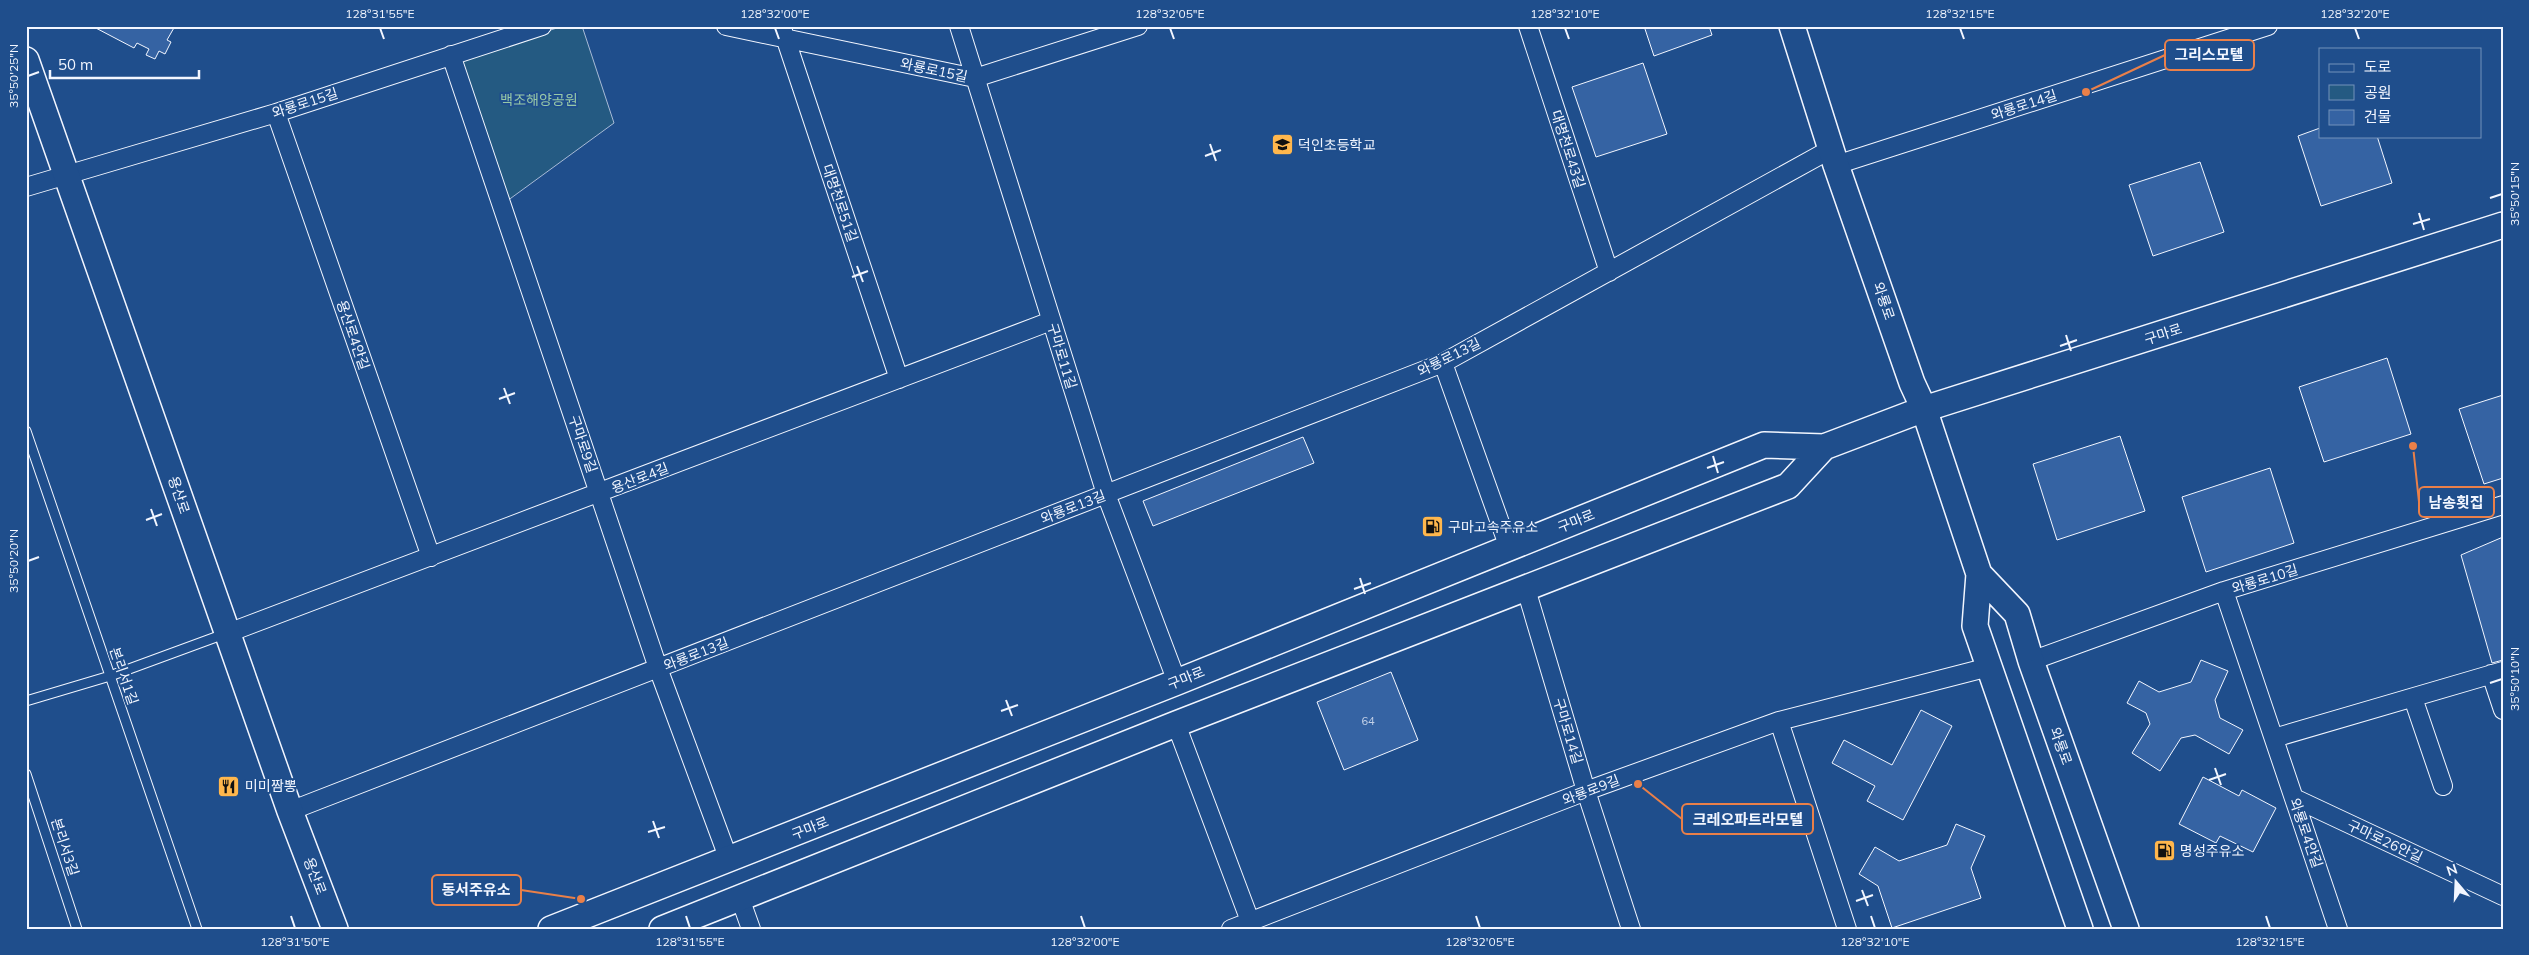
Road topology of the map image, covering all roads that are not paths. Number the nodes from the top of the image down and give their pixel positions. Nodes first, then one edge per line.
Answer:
1 (542, 26) edge
2 (726, 26) edge
3 (959, 26) edge
4 (1138, 26) edge
5 (1528, 26) edge
6 (1792, 26) edge
7 (2268, 26) edge
8 (784, 33) edge
9 (451, 55) junction
10 (26, 60) edge
11 (975, 78) junction
12 (276, 113) junction
13 (1834, 157) junction
14 (67, 175) junction
15 (26, 187) edge
16 (2503, 226) edge
17 (1609, 272) junction
18 (1051, 321) junction
19 (1443, 363) junction
20 (899, 379) junction
21 (1924, 409) junction
22 (26, 431) edge
23 (1824, 447) junction
24 (600, 493) junction
25 (1106, 494) junction
26 (2503, 505) edge
27 (1509, 548) junction
28 (431, 557) junction
29 (1979, 574) junction
30 (1526, 589) junction
31 (2224, 591) junction
32 (228, 633) junction
33 (2030, 661) junction
34 (1989, 667) junction
35 (658, 668) junction
36 (2497, 672) edge
37 (110, 676) junction
38 (1177, 682) junction
39 (2413, 698) junction
40 (26, 701) edge
41 (2503, 710) edge
42 (1779, 721) junction
43 (1176, 724) junction
44 (2274, 738) junction
45 (26, 774) edge
46 (2443, 786) dead end
47 (1586, 791) junction
48 (2294, 798) junction
49 (290, 811) junction
50 (729, 860) junction
51 (2503, 896) edge
52 (740, 898) junction
53 (1252, 925) edge
54 (77, 929) edge
55 (197, 929) edge
56 (335, 929) edge
57 (551, 929) edge
58 (662, 929) edge
59 (751, 929) edge
60 (1231, 929) edge
61 (1632, 929) edge
62 (1847, 929) edge
63 (2080, 929) edge
64 (2126, 929) edge
65 (2338, 929) edge

1 - 9 street, 와룡로15길
2 - 8 street, 와룡로15길
3 - 11 street, 구마로11길
4 - 11 street, 와룡로15길
5 - 17 street, 대명천로43길
6 - 13 main road, 와룡로
7 - 13 street, 와룡로14길
8 - 11 street, 와룡로15길
8 - 20 street, 대명천로51길
9 - 12 street, 와룡로15길
9 - 24 street, 구마로9길
10 - 14 main road, 용산로
11 - 18 street, 구마로11길
12 - 14 street, 와룡로15길
12 - 28 street, 용산로4안길
13 - 17 street, 와룡로13길
13 - 21 main road, 와룡로
14 - 15 street, 와룡로15길
14 - 32 main road, 용산로
16 - 21 main road, 구마로
17 - 19 street, 와룡로13길
18 - 20 street, 용산로4길
18 - 25 street, 구마로11길
19 - 25 street, 와룡로13길
19 - 27 street
20 - 24 street, 용산로4길
21 - 23 main road, 구마로
21 - 29 main road, 와룡로
22 - 37 lane, 본리서1길
23 - 27 main road, 구마로
23 - 30 main road, 구마로
24 - 28 street, 용산로4길
24 - 35 street, 구마로9길
25 - 35 street, 와룡로13길
25 - 38 street, 구마로11길
26 - 31 street, 와룡로10길
27 - 38 main road, 구마로
28 - 32 street, 용산로4길
29 - 33 main road, 와룡로
29 - 34 main road, 와룡로
30 - 43 main road, 구마로
30 - 47 street, 구마로14길
31 - 33 street, 와룡로10길
31 - 44 street, 와룡로4안길
32 - 37 lane
32 - 49 main road, 용산로
33 - 64 main road, 와룡로
34 - 42 street, 와룡로9길
34 - 63 main road, 와룡로
35 - 49 street, 와룡로13길
35 - 50 street, 구마로9길
36 - 39 street
36 - 41 street
37 - 40 lane
37 - 55 lane, 본리서1길
38 - 50 main road, 구마로
39 - 44 street
39 - 46 street
42 - 47 street, 와룡로9길
42 - 62 street
43 - 52 main road, 구마로
43 - 53 street
44 - 48 street, 와룡로4안길
45 - 54 lane, 본리서3길
47 - 53 street, 와룡로9길
47 - 61 street, 구마로14길
48 - 51 street, 구마로26안길
48 - 65 street, 와룡로4안길
49 - 56 main road, 용산로
50 - 57 main road, 구마로
52 - 58 main road, 구마로
52 - 59 street
53 - 60 street, 와룡로9길

